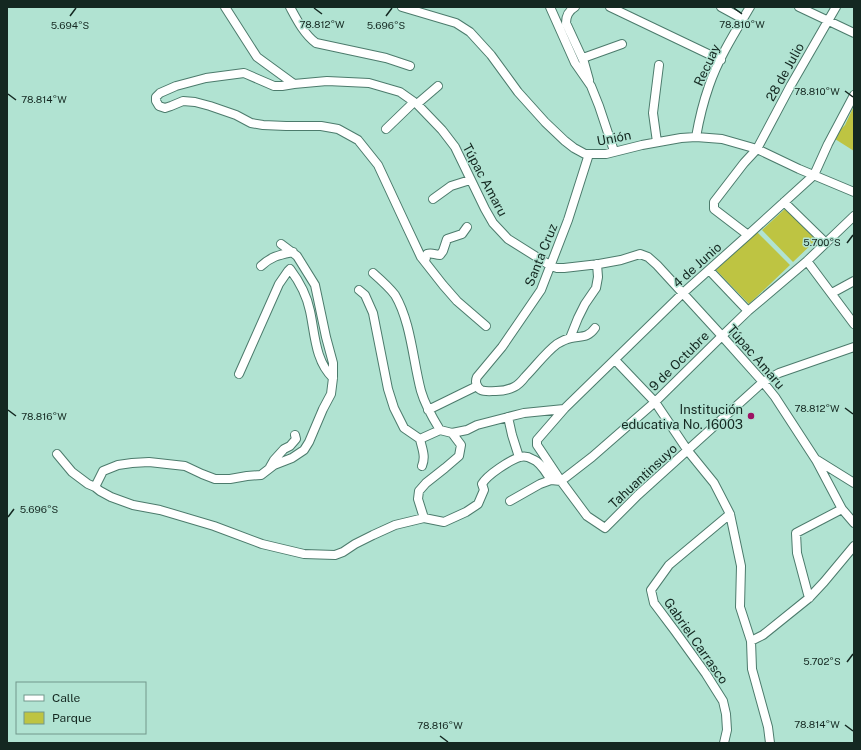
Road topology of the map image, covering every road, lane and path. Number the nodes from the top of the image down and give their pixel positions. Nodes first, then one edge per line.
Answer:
1 (225, 7) edge
2 (290, 7) edge
3 (402, 7) edge
4 (550, 7) edge
5 (574, 7) edge
6 (610, 7) edge
7 (721, 7) edge
8 (750, 7) edge
9 (799, 7) edge
10 (836, 7) edge
11 (743, 19) junction
12 (827, 21) junction
13 (854, 33) edge
14 (622, 44) dead end
15 (582, 58) junction
16 (720, 60) junction
17 (659, 65) dead end
18 (410, 66) dead end
19 (294, 84) junction
20 (438, 86) dead end
21 (591, 86) junction
22 (854, 95) edge
23 (416, 103) junction
24 (386, 129) dead end
25 (696, 137) junction
26 (657, 142) junction
27 (757, 149) junction
28 (614, 151) junction
29 (589, 154) junction
30 (814, 175) junction
31 (470, 180) junction
32 (854, 192) edge
33 (433, 199) dead end
34 (784, 202) junction
35 (854, 216) edge
36 (466, 227) dead end
37 (748, 235) junction
38 (826, 243) junction
39 (281, 244) dead end
40 (293, 252) junction
41 (425, 261) junction
42 (807, 261) junction
43 (597, 264) junction
44 (261, 266) dead end
45 (551, 266) junction
46 (709, 270) junction
47 (374, 273) dead end
48 (854, 281) edge
49 (360, 290) dead end
50 (683, 293) junction
51 (832, 293) junction
52 (748, 311) junction
53 (854, 324) edge
54 (486, 326) dead end
55 (595, 328) dead end
56 (722, 336) junction
57 (570, 338) junction
58 (854, 347) edge
59 (615, 360) junction
60 (239, 374) dead end
61 (333, 378) junction
62 (763, 382) junction
63 (477, 386) junction
64 (655, 402) junction
65 (564, 409) junction
66 (428, 410) junction
67 (508, 417) junction
68 (440, 430) junction
69 (452, 433) junction
70 (295, 435) dead end
71 (420, 439) junction
72 (537, 440) joint
73 (688, 451) junction
74 (57, 454) dead end
75 (519, 457) junction
76 (816, 460) junction
77 (422, 466) dead end
78 (269, 470) junction
79 (551, 480) junction
80 (561, 480) junction
81 (854, 483) edge
82 (95, 487) junction
83 (510, 501) dead end
84 (842, 509) junction
85 (730, 514) junction
86 (424, 518) junction
87 (854, 523) edge
88 (854, 546) edge
89 (809, 598) junction
90 (750, 641) junction
91 (724, 743) edge
92 (770, 743) edge

1 - 19 street
2 - 18 street
3 - 29 street, Unión
4 - 21 street
5 - 15 street
6 - 16 street
7 - 11 street
8 - 11 street, Recuay
9 - 12 street
10 - 12 street, 28 de Julio
11 - 16 street, Recuay
12 - 13 street
12 - 27 street, 28 de Julio
14 - 15 street
15 - 21 street
16 - 25 street, Recuay
17 - 26 street
19 - 23 street, Túpac Amaru
19 - 41 street, Túpac Amaru
20 - 23 street
21 - 28 street
22 - 30 street, 4 de Junio
23 - 24 street
23 - 31 street, Túpac Amaru
25 - 26 street, Unión
25 - 27 street, Unión
26 - 28 street, Unión
27 - 30 street, Unión
27 - 37 street, 28 de Julio
28 - 29 street, Unión
29 - 45 street, Santa Cruz
30 - 32 street, Unión
30 - 34 street, 4 de Junio
31 - 33 street
31 - 45 street, Túpac Amaru
34 - 37 street, 4 de Junio
34 - 38 street
35 - 38 street, 9 de Octubre
36 - 41 street
37 - 46 street, 4 de Junio
38 - 42 street, 9 de Octubre
39 - 40 street
40 - 44 street
40 - 61 street
41 - 54 street
42 - 51 street
42 - 52 street, 9 de Octubre
43 - 45 street, Túpac Amaru
43 - 50 street, Túpac Amaru
43 - 57 street
45 - 63 street, Santa Cruz
46 - 50 street, 4 de Junio
46 - 52 street
47 - 66 street
48 - 51 street
49 - 71 street
50 - 56 street, Túpac Amaru
50 - 59 street, 4 de Junio
51 - 53 street
52 - 56 street, 9 de Octubre
55 - 57 street
56 - 62 street, Túpac Amaru
56 - 64 street, 9 de Octubre
57 - 63 street
58 - 62 street, Tahuantinsuyo
59 - 64 street
59 - 65 street, 4 de Junio
60 - 61 street
61 - 78 street
62 - 73 street, Tahuantinsuyo
62 - 76 street, Túpac Amaru
63 - 66 street
64 - 73 street
64 - 80 street, 9 de Octubre
65 - 67 street
65 - 72 street, 4 de Junio
66 - 68 street
67 - 69 street
67 - 75 street
68 - 69 street
68 - 71 street
69 - 86 street
70 - 78 street
71 - 77 street
72 - 80 street, Tahuantinsuyo
73 - 80 street, Tahuantinsuyo
73 - 85 street
74 - 82 street
75 - 79 street
75 - 86 street
76 - 81 street
76 - 84 street, Túpac Amaru
78 - 82 street
79 - 80 street
79 - 83 street
82 - 86 street
84 - 87 street, Túpac Amaru
84 - 89 street
85 - 90 street
85 - 91 street, Gabriel Carrasco
88 - 89 street
89 - 90 street
90 - 92 street

